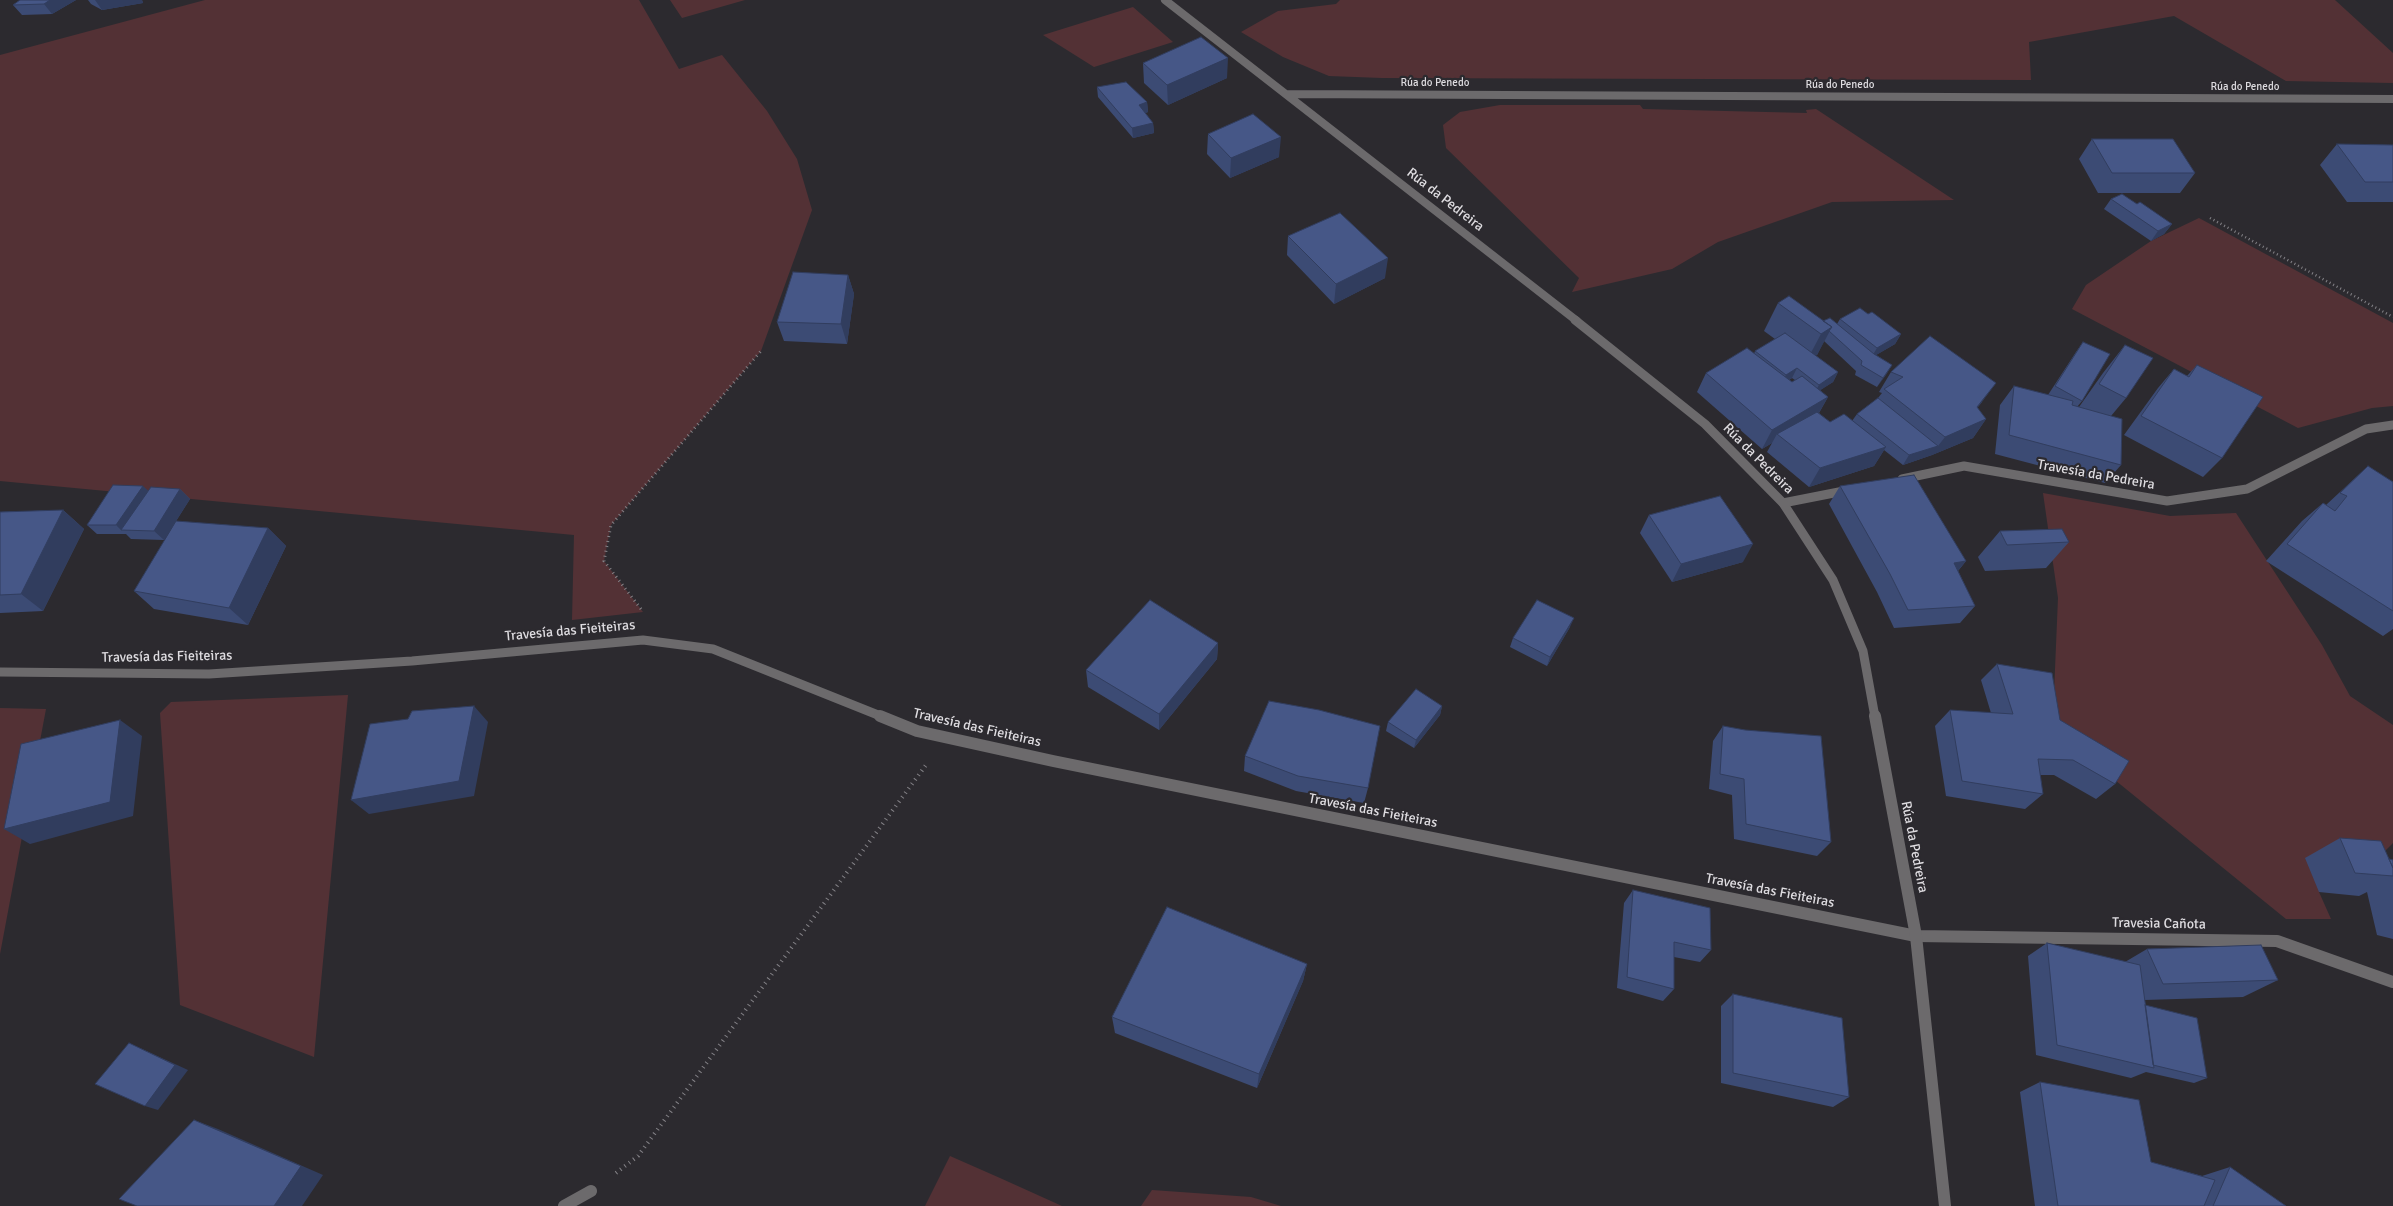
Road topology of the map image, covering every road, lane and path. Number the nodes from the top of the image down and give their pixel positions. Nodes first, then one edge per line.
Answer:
1 (1165, 0) edge
2 (1286, 94) junction
3 (2393, 99) edge
4 (2210, 218) dead end
5 (2393, 317) edge
6 (761, 351) dead end
7 (2393, 426) edge
8 (1888, 482) edge
9 (1860, 487) edge
10 (1784, 503) junction
11 (666, 643) junction
12 (0, 672) edge
13 (946, 738) junction
14 (1916, 936) junction
15 (2393, 982) edge
16 (591, 1191) joint
17 (564, 1206) edge
18 (1945, 1206) edge

1 - 2 street, Rúa da Pedreira
2 - 3 street, Rúa do Penedo
2 - 10 street, Rúa da Pedreira
4 - 5 path
6 - 11 path
7 - 8 street, Travesía da Pedreira
9 - 10 street
10 - 14 street, Rúa da Pedreira
11 - 12 street, Travesía das Fieiteiras
11 - 13 street, Travesía das Fieiteiras
13 - 14 street, Travesía das Fieiteiras
13 - 16 path
14 - 15 street, Travesia Cañota
14 - 18 street, Rúa da Pedreira
16 - 17 street

